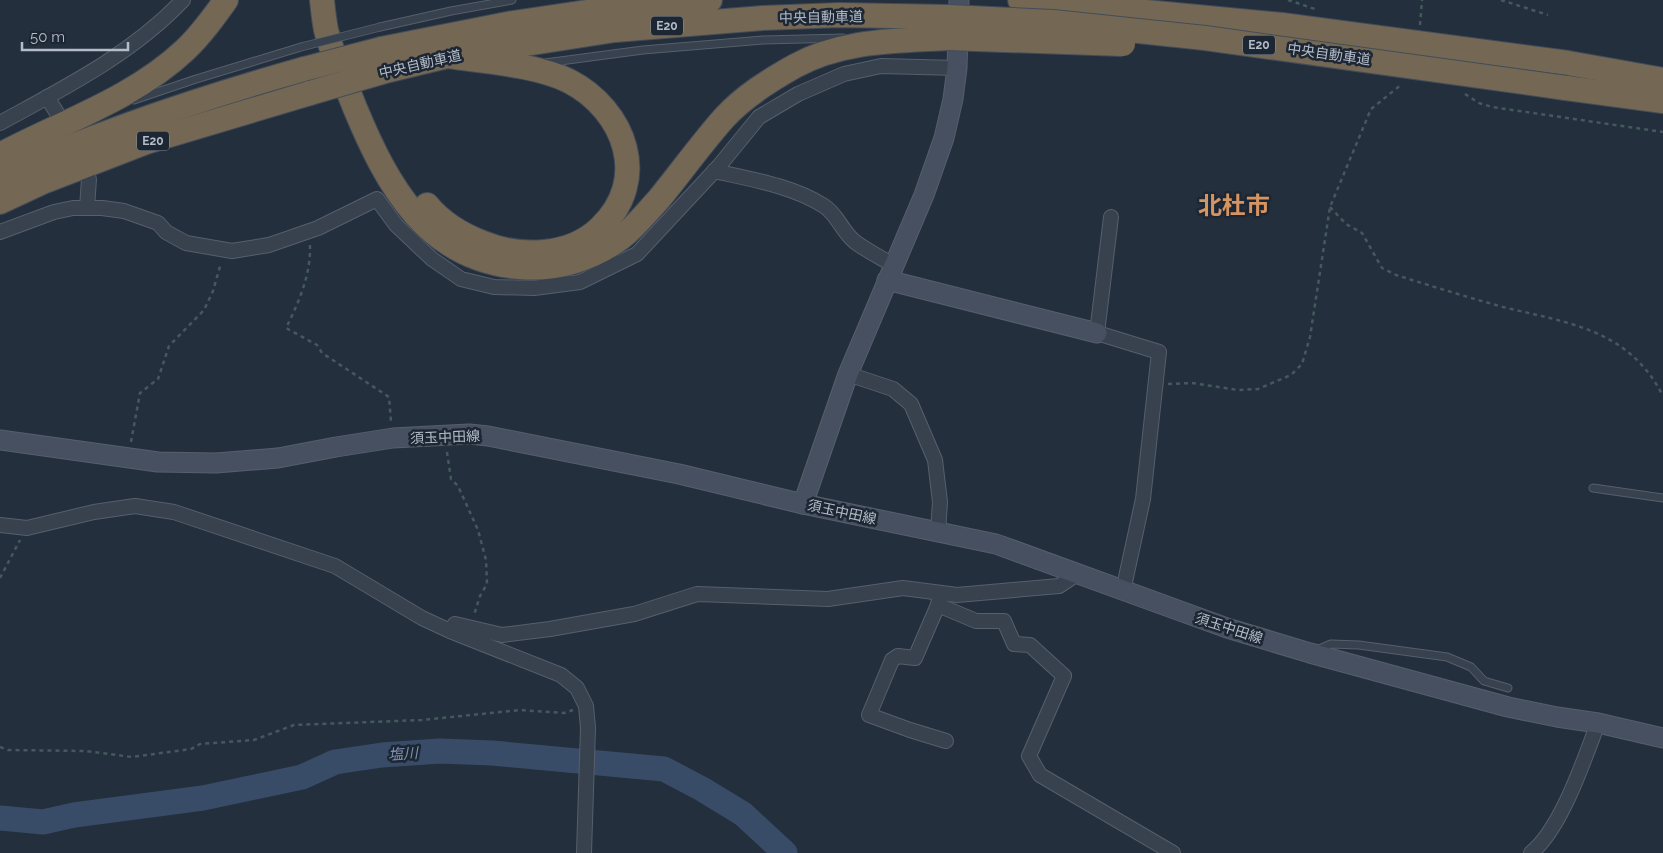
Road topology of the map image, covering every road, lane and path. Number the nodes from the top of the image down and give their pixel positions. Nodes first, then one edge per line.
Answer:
1 (183, 0) edge
2 (226, 0) edge
3 (322, 0) edge
4 (336, 0) edge
5 (512, 0) edge
6 (710, 0) edge
7 (1020, 0) edge
8 (1501, 0) edge
9 (1548, 15) dead end
10 (952, 18) edge
11 (876, 42) junction
12 (383, 49) junction
13 (447, 56) junction
14 (302, 58) junction
15 (518, 67) junction
16 (957, 68) junction
17 (1663, 80) edge
18 (1405, 82) dead end
19 (1460, 91) dead end
20 (48, 97) junction
21 (1663, 101) edge
22 (59, 119) junction
23 (0, 123) edge
24 (1663, 132) edge
25 (0, 155) edge
26 (714, 171) junction
27 (0, 177) edge
28 (89, 179) dead end
29 (0, 202) edge
30 (1330, 207) junction
31 (87, 208) junction
32 (1112, 217) dead end
33 (310, 231) junction
34 (0, 232) edge
35 (226, 250) junction
36 (890, 272) junction
37 (1097, 333) junction
38 (848, 374) junction
39 (1156, 386) junction
40 (1663, 396) edge
41 (446, 435) junction
42 (393, 438) junction
43 (0, 440) edge
44 (129, 458) junction
45 (1593, 488) dead end
46 (1663, 498) edge
47 (803, 504) junction
48 (0, 525) edge
49 (27, 528) junction
50 (938, 532) junction
51 (1077, 574) junction
52 (0, 578) edge
53 (1123, 591) junction
54 (939, 599) junction
55 (473, 620) dead end
56 (450, 631) junction
57 (1310, 653) junction
58 (1508, 688) dead end
59 (586, 706) junction
60 (1598, 723) junction
61 (1663, 738) edge
62 (946, 741) dead end
63 (0, 747) edge
64 (584, 852) edge
65 (1173, 853) edge
66 (1531, 853) edge

1 - 20 street
2 - 22 highway
3 - 11 highway
4 - 15 highway
5 - 12 lane
6 - 12 highway, 中央自動車道 / E20
7 - 17 highway, 中央自動車道 / E20
8 - 9 path
10 - 11 highway
10 - 13 highway, 中央自動車道 / E20
10 - 16 main road
10 - 21 highway, 中央自動車道 / E20, bridge
11 - 15 lane
12 - 13 highway, 中央自動車道 / E20
12 - 14 highway, 中央自動車道 / E20, bridge
12 - 29 highway, 中央自動車道 / E20, bridge
13 - 15 highway
14 - 22 lane
14 - 27 highway, 中央自動車道 / E20
16 - 26 street
16 - 36 main road
18 - 30 path
19 - 24 path
20 - 22 street
20 - 23 street
22 - 25 highway
26 - 33 street
26 - 36 street
28 - 31 street
30 - 39 path
30 - 40 path
31 - 34 street
31 - 35 street
32 - 37 street
33 - 35 street
33 - 42 path
35 - 44 path
36 - 37 main road
36 - 38 main road
37 - 39 street
38 - 47 main road
38 - 50 street
39 - 53 street
41 - 42 main road, 須玉中田線
41 - 47 main road, 須玉中田線
41 - 55 path
42 - 44 main road, 須玉中田線
43 - 44 main road, 須玉中田線
45 - 46 lane
47 - 50 main road, 須玉中田線
48 - 49 street
49 - 52 path
49 - 56 street
50 - 51 main road, 須玉中田線
51 - 53 main road, 須玉中田線
51 - 54 street
53 - 57 main road, 須玉中田線
54 - 56 street
54 - 62 street
54 - 65 street
56 - 59 street
57 - 58 lane
57 - 60 main road, 須玉中田線
59 - 63 path
59 - 64 street
60 - 61 main road, 須玉中田線
60 - 66 street

